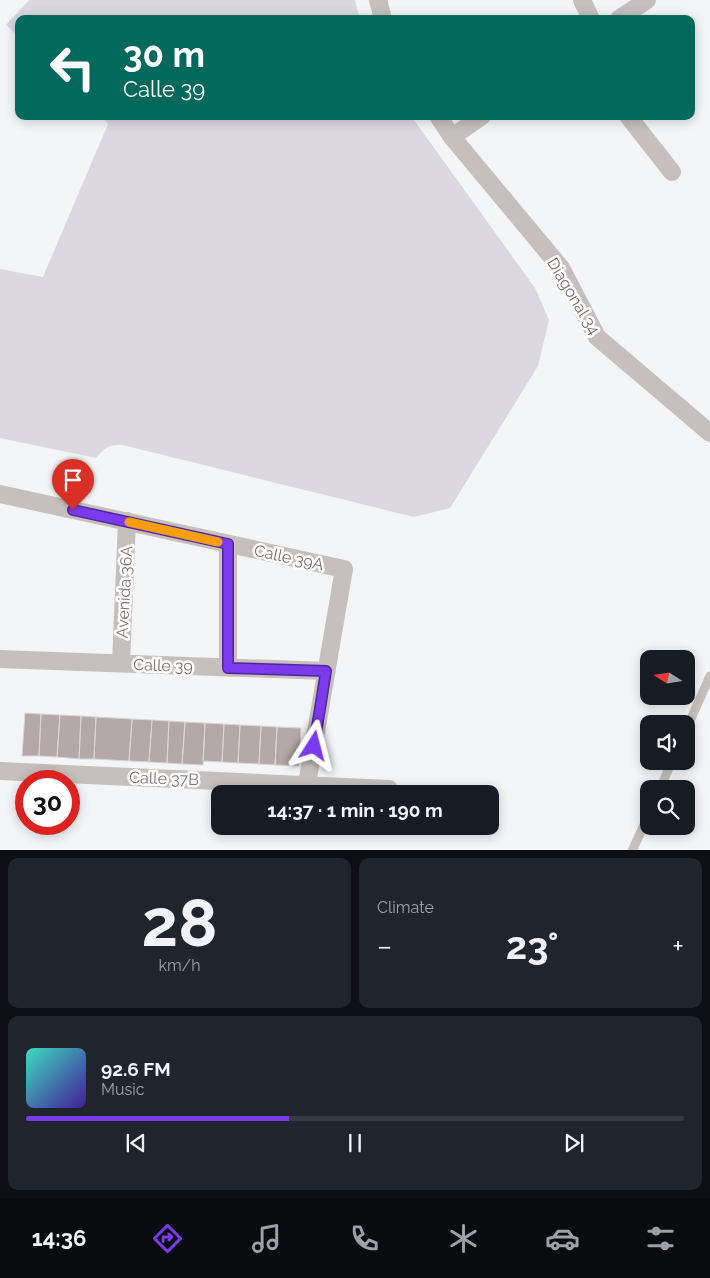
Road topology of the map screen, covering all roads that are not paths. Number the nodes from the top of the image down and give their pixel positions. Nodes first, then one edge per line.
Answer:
1 (378, 0) edge
2 (582, 0) edge
3 (647, 0) edge
4 (383, 15) edge
5 (589, 15) edge
6 (625, 15) edge
7 (441, 120) edge
8 (476, 120) edge
9 (631, 120) edge
10 (452, 137) junction
11 (672, 172) dead end
12 (710, 433) edge
13 (0, 494) edge
14 (127, 522) junction
15 (228, 544) junction
16 (0, 659) edge
17 (121, 663) junction
18 (228, 668) junction
19 (326, 671) junction
20 (710, 676) edge
21 (693, 715) edge
22 (0, 771) edge
23 (307, 784) junction
24 (328, 785) edge
25 (640, 833) edge
26 (632, 850) edge

1 - 4 street
2 - 5 street
3 - 6 street
7 - 10 street, Diagonal 34
8 - 10 street
9 - 11 street
10 - 12 street, Diagonal 34
13 - 14 street, Calle 39A
14 - 15 street, Calle 39A
14 - 17 street, Avenida 36A
15 - 18 street
15 - 19 street, Calle 39A
16 - 17 street, Calle 39
17 - 18 street, Calle 39
18 - 19 street, Calle 39
19 - 23 street
20 - 21 lane
22 - 23 street, Calle 37B
23 - 24 street, Calle 37B
25 - 26 lane

